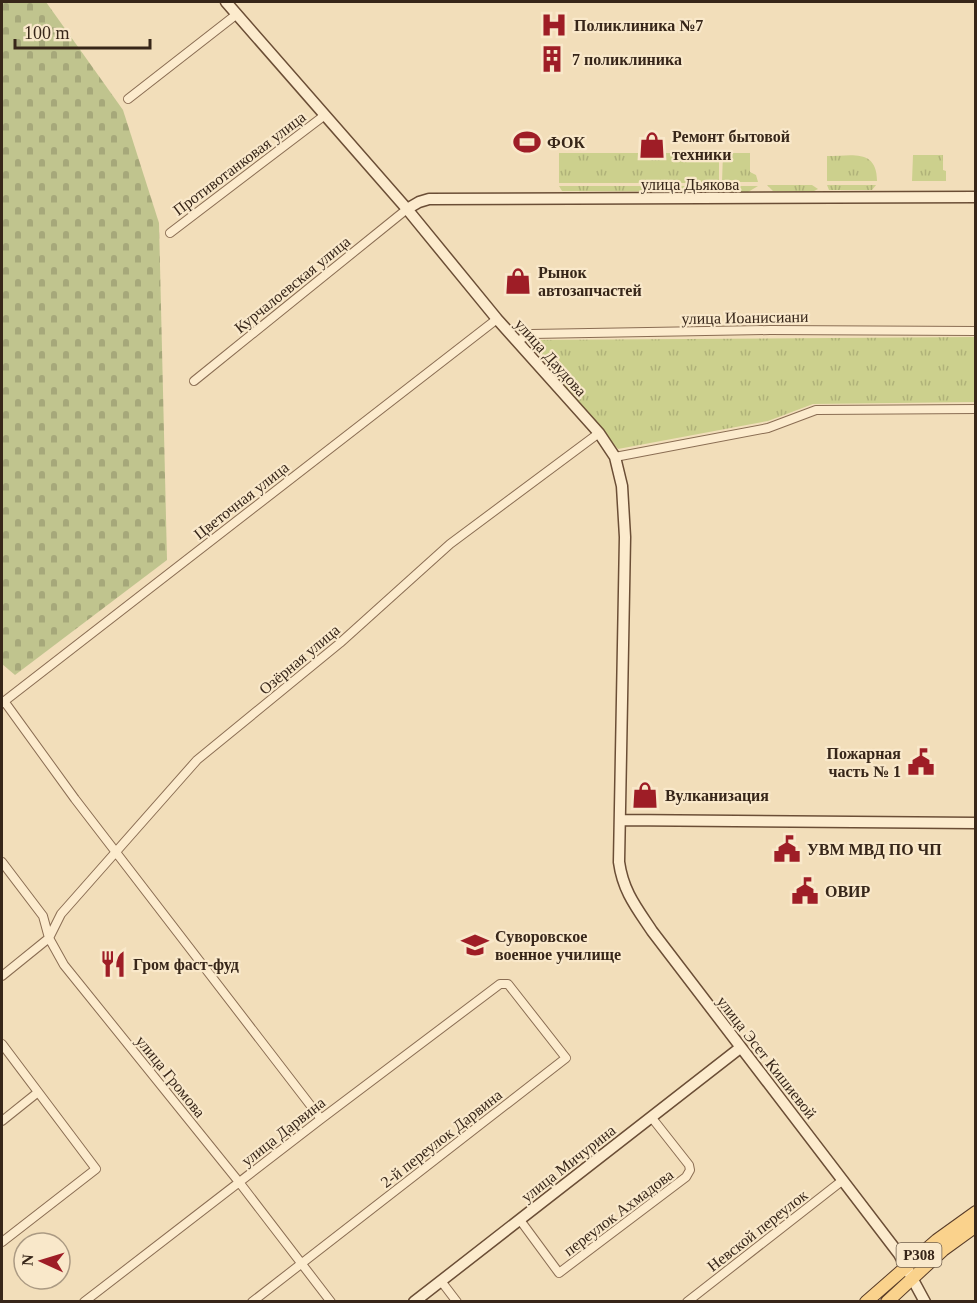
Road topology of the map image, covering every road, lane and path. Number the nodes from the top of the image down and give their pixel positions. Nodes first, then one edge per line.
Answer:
1 (226, 2) edge
2 (237, 14) junction
3 (128, 99) dead end
4 (325, 114) junction
5 (975, 197) edge
6 (407, 209) junction
7 (170, 233) dead end
8 (497, 319) junction
9 (975, 331) edge
10 (517, 341) junction
11 (194, 381) dead end
12 (975, 409) edge
13 (599, 433) junction
14 (615, 457) junction
15 (3, 702) edge
16 (621, 820) junction
17 (975, 823) edge
18 (116, 852) junction
19 (2, 862) edge
20 (49, 939) junction
21 (2, 976) edge
22 (500, 984) joint
23 (2, 1044) edge
24 (740, 1048) junction
25 (37, 1094) junction
26 (652, 1118) junction
27 (321, 1119) junction
28 (2, 1121) edge
29 (843, 1180) junction
30 (238, 1182) junction
31 (975, 1212) edge
32 (520, 1220) junction
33 (975, 1226) edge
34 (2, 1242) edge
35 (301, 1263) junction
36 (906, 1267) junction
37 (912, 1279) junction
38 (441, 1281) junction
39 (84, 1302) edge
40 (252, 1302) edge
41 (331, 1302) edge
42 (414, 1302) edge
43 (457, 1302) edge
44 (687, 1302) edge
45 (866, 1302) edge
46 (887, 1302) edge
47 (925, 1302) edge

1 - 2 street, улица Даудова
2 - 3 street
2 - 4 street, улица Даудова
4 - 6 street, улица Даудова
4 - 7 street, Противотанковая улица
5 - 6 street, улица Дьякова
6 - 8 street, улица Даудова
6 - 11 street, Курчалоевская улица
8 - 10 street, улица Даудова
8 - 15 street, Цветочная улица
9 - 10 street, улица Иоанисиани
10 - 13 street, улица Даудова
12 - 14 street
13 - 14 street, улица Даудова
13 - 18 street, Озёрная улица
14 - 16 street, улица Даудова
15 - 18 street
16 - 17 street
16 - 24 street, улица Эсет Кишиевой
18 - 20 street, Озёрная улица
18 - 27 street
19 - 20 street, улица Громова
20 - 21 street
20 - 30 street, улица Громова
22 - 27 street, улица Дарвина
22 - 35 street, 2-й переулок Дарвина
23 - 25 street
24 - 26 street, улица Мичурина
24 - 29 street, улица Эсет Кишиевой
25 - 28 street
25 - 34 street
26 - 32 street, улица Мичурина
26 - 32 street, переулок Ахмадова
27 - 30 street, улица Дарвина
29 - 36 street, улица Эсет Кишиевой
29 - 44 street, Невской переулок
30 - 35 street, улица Громова
30 - 39 street, улица Дарвина
31 - 36 main road, P308
32 - 38 street, улица Мичурина
33 - 37 main road, P308
35 - 40 street, 2-й переулок Дарвина
35 - 41 street, улица Громова
36 - 37 street, улица Эсет Кишиевой
36 - 45 main road, P308
37 - 46 main road, P308
37 - 47 street, улица Эсет Кишиевой
38 - 42 street, улица Мичурина
38 - 43 street

